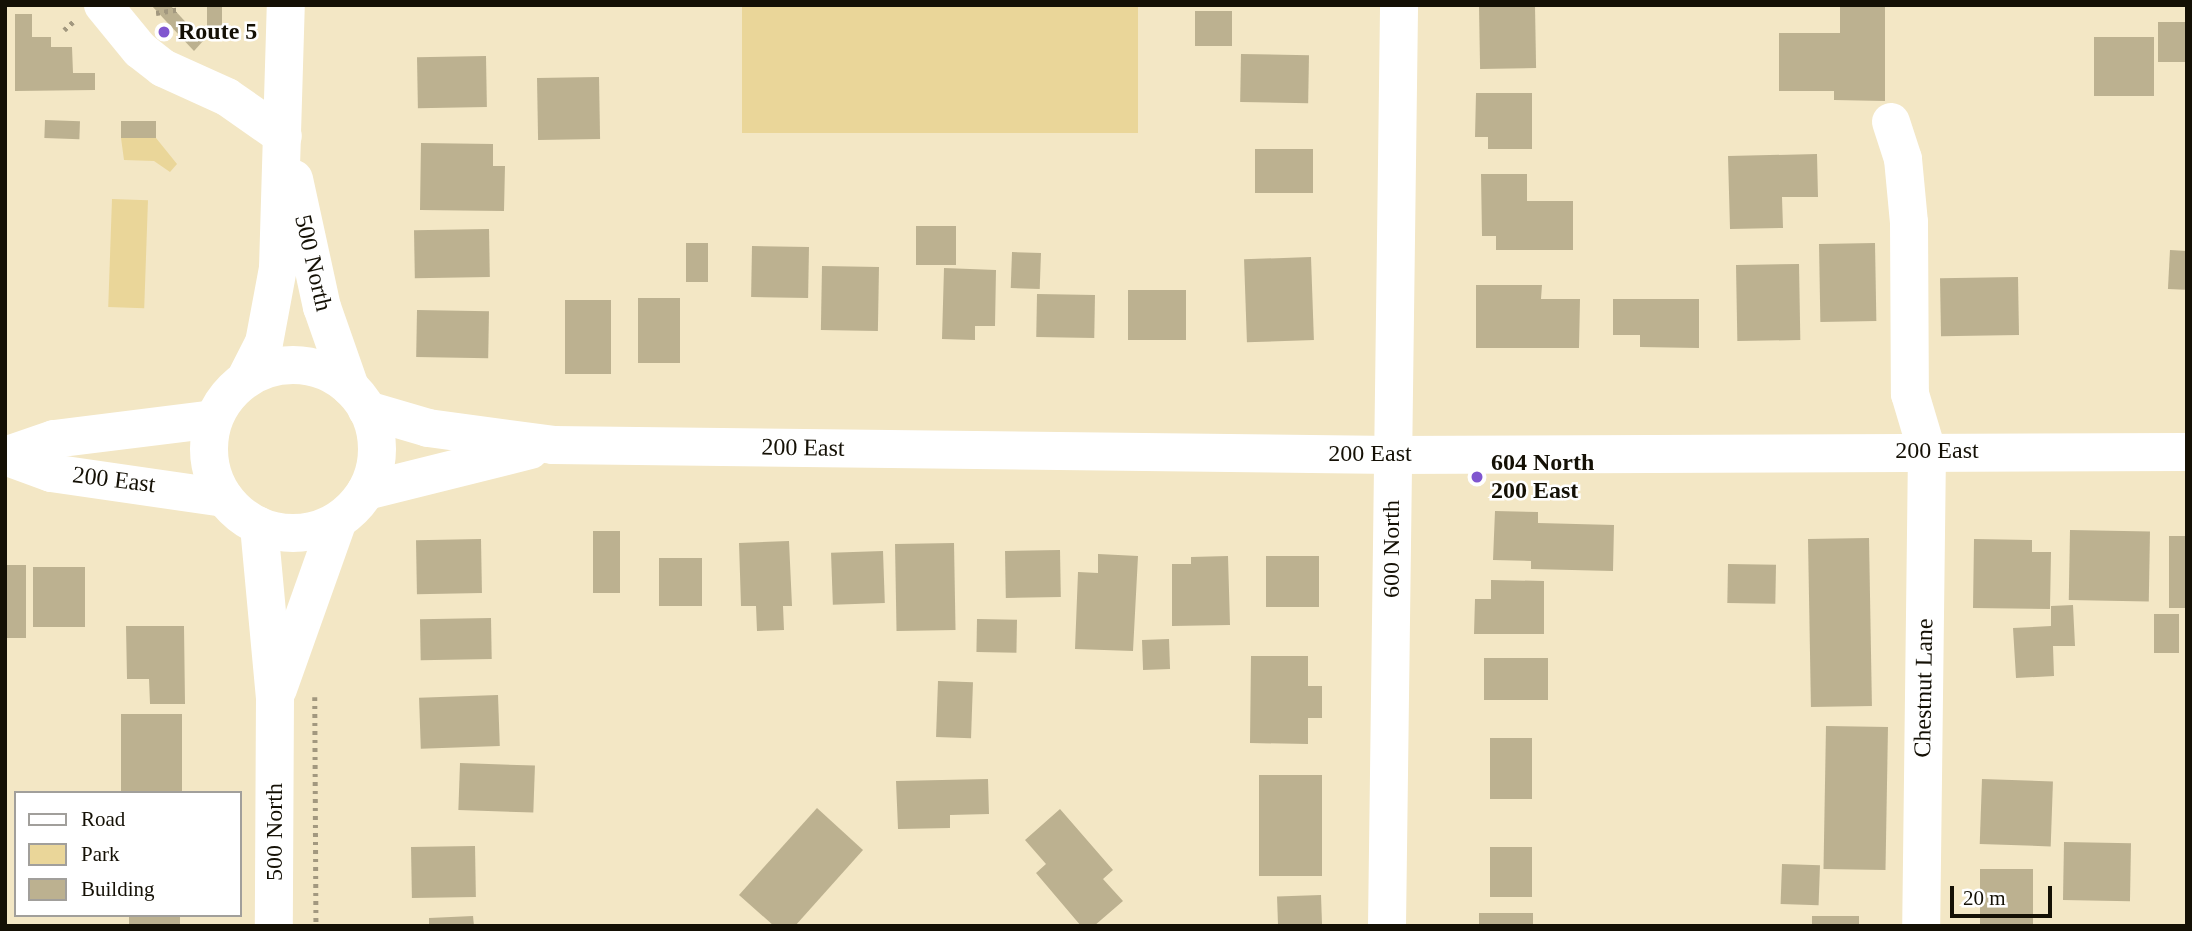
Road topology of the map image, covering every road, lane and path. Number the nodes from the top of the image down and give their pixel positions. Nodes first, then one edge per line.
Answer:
1 (286, 5) edge
2 (1399, 5) edge
3 (181, 9) dead end
4 (89, 13) edge
5 (145, 15) dead end
6 (64, 30) dead end
7 (1891, 122) dead end
8 (283, 136) junction
9 (246, 378) junction
10 (358, 399) junction
11 (214, 419) junction
12 (552, 445) junction
13 (1927, 451) junction
14 (2187, 452) edge
15 (1394, 455) junction
16 (5, 456) edge
17 (366, 491) junction
18 (224, 498) junction
19 (337, 523) junction
20 (259, 526) junction
21 (316, 689) dead end
22 (275, 697) junction
23 (274, 926) edge
24 (316, 926) edge
25 (1387, 926) edge
26 (1921, 926) edge

1 - 8 main road, 500 North
2 - 15 main road, 600 North
3 - 5 path
4 - 6 path
4 - 8 main road
7 - 13 main road, Chestnut Lane
8 - 9 main road, 500 North
8 - 10 main road, 500 North
9 - 10 main road
9 - 11 main road
10 - 12 main road, 200 East
10 - 17 main road
11 - 16 main road, 200 East
11 - 18 main road
12 - 15 main road, 200 East
12 - 17 main road, 200 East
13 - 14 main road, 200 East
13 - 15 main road, 200 East
13 - 26 main road, Chestnut Lane
15 - 25 main road, 600 North
16 - 18 main road, 200 East
17 - 19 main road
18 - 20 main road
19 - 20 main road
19 - 22 main road, 500 North
20 - 22 main road, 500 North
21 - 24 path
22 - 23 main road, 500 North

